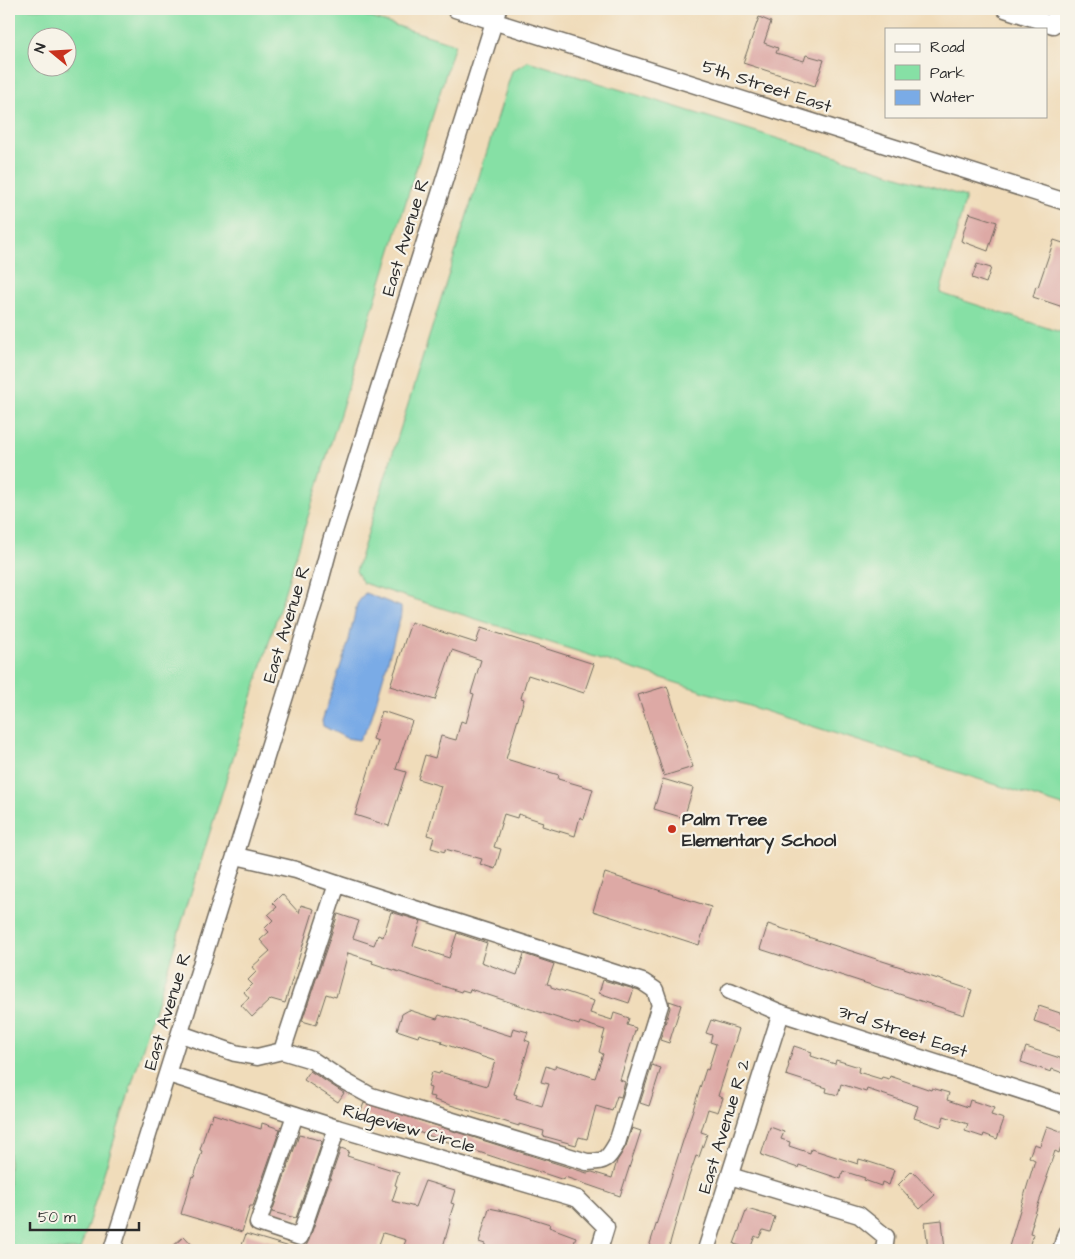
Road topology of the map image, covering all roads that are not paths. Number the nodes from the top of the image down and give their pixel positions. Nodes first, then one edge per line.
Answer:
1 (456, 9) edge
2 (1058, 9) edge
3 (1013, 10) edge
4 (496, 15) edge
5 (1066, 202) edge
6 (236, 856) junction
7 (337, 884) junction
8 (730, 991) dead end
9 (781, 1013) junction
10 (181, 1034) junction
11 (282, 1051) junction
12 (168, 1074) junction
13 (1066, 1105) edge
14 (295, 1115) junction
15 (337, 1128) junction
16 (730, 1176) junction
17 (1066, 1233) edge
18 (885, 1244) edge
19 (112, 1250) edge
20 (599, 1250) edge
21 (706, 1250) edge
22 (1061, 1250) edge

1 - 4 street, 5th Street East
2 - 3 street
4 - 5 street, 5th Street East
4 - 6 street, East Avenue R
6 - 7 street
6 - 10 street, East Avenue R
7 - 11 street
7 - 11 street
8 - 9 street, 3rd Street East
9 - 13 street, 3rd Street East
9 - 16 street, East Avenue R 2
10 - 11 street
10 - 12 street, East Avenue R
12 - 14 street, Ridgeview Circle
12 - 19 street, East Avenue R
14 - 15 street, Ridgeview Circle
14 - 15 street
15 - 20 street, Ridgeview Circle
16 - 18 street
16 - 21 street, East Avenue R 2
17 - 22 street

